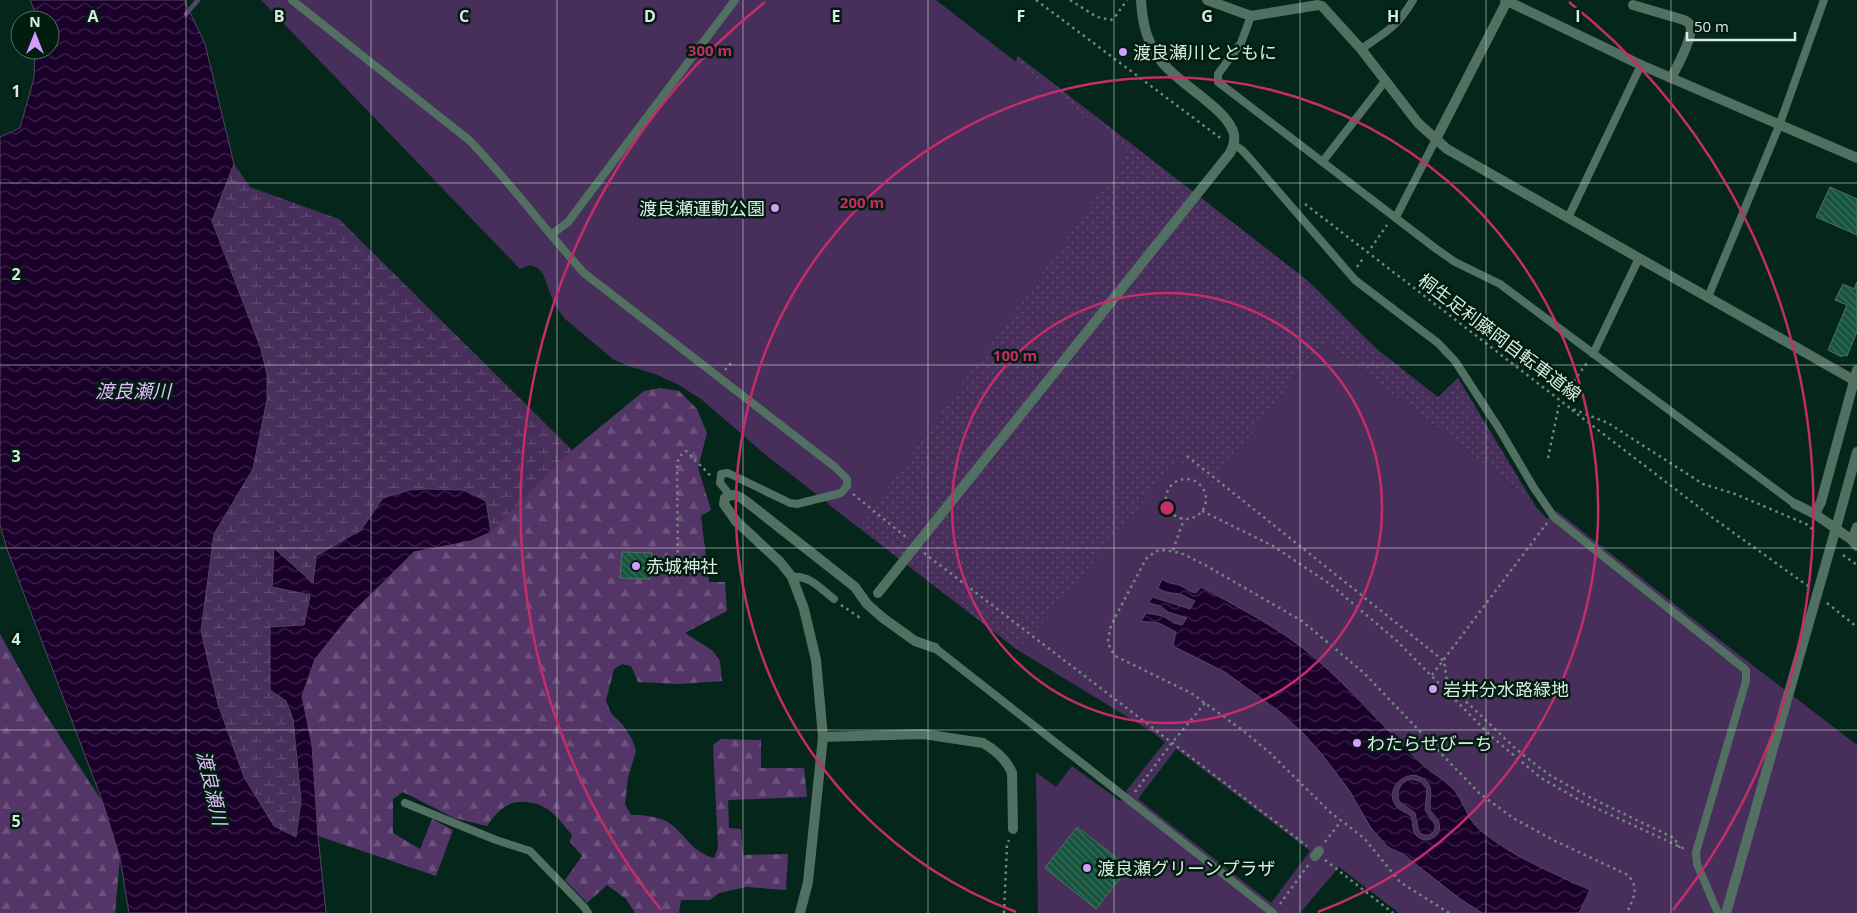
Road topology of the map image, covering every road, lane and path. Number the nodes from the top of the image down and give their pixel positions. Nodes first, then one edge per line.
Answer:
1 (292, 0) edge
2 (735, 0) edge
3 (1036, 0) edge
4 (1070, 0) edge
5 (1127, 0) edge
6 (1141, 0) edge
7 (1207, 0) edge
8 (1413, 0) edge
9 (1506, 0) edge
10 (1824, 0) edge
11 (1633, 5) dead end
12 (1251, 16) junction
13 (1361, 49) junction
14 (1641, 65) junction
15 (1672, 78) junction
16 (1386, 80) junction
17 (1780, 126) junction
18 (1436, 139) junction
19 (1230, 147) junction
20 (1857, 158) edge
21 (1323, 161) junction
22 (1302, 201) dead end
23 (1568, 218) junction
24 (1393, 219) junction
25 (551, 235) junction
26 (1371, 248) dead end
27 (1364, 257) dead end
28 (1639, 258) junction
29 (1355, 270) dead end
30 (1708, 297) junction
31 (1593, 354) junction
32 (1586, 364) dead end
33 (1856, 377) edge
34 (1562, 397) dead end
35 (1559, 405) dead end
36 (1570, 408) junction
37 (1857, 452) edge
38 (1187, 456) dead end
39 (1548, 458) dead end
40 (720, 483) junction
41 (847, 486) junction
42 (730, 495) junction
43 (1795, 504) joint
44 (1202, 512) junction
45 (1815, 514) junction
46 (1554, 518) junction
47 (1184, 519) junction
48 (1857, 526) edge
49 (1815, 531) dead end
50 (911, 542) dead end
51 (1855, 543) edge
52 (918, 548) dead end
53 (1173, 550) junction
54 (1843, 555) dead end
55 (1857, 565) edge
56 (653, 571) dead end
57 (792, 576) junction
58 (1816, 599) junction
59 (834, 600) joint
60 (867, 604) junction
61 (854, 614) dead end
62 (1857, 627) edge
63 (935, 648) joint
64 (1444, 661) junction
65 (1432, 676) junction
66 (1205, 703) junction
67 (823, 737) junction
68 (1173, 742) junction
69 (1133, 795) dead end
70 (405, 803) dead end
71 (1341, 821) junction
72 (1013, 829) joint
73 (1680, 848) junction
74 (1696, 852) junction
75 (1317, 854) junction
76 (1275, 910) edge
77 (588, 913) edge
78 (800, 913) edge
79 (1004, 913) edge
80 (1393, 913) edge
81 (1449, 913) edge
82 (1627, 913) edge
83 (1718, 913) edge
84 (1726, 913) edge

1 - 25 lane
2 - 25 lane
3 - 19 path
4 - 5 path
6 - 19 street
7 - 12 street
8 - 13 lane
9 - 14 street
9 - 18 street
10 - 17 lane
11 - 15 street
12 - 13 street
12 - 21 lane
13 - 16 street
14 - 15 street
14 - 23 lane
15 - 17 street
16 - 18 street
16 - 21 lane
17 - 20 street
17 - 30 lane
18 - 23 street
18 - 24 lane
19 - 46 lane
19 - 60 street, bridge
21 - 24 lane
22 - 36 path, 桐生足利藤岡自転車道線
23 - 28 street
24 - 26 path
24 - 31 lane
25 - 41 lane
27 - 29 path
28 - 30 street
28 - 31 lane
30 - 33 street
31 - 43 lane
32 - 34 path
33 - 45 street
35 - 39 path
36 - 49 path, 桐生足利藤岡自転車道線
36 - 58 path
37 - 58 street, bridge
38 - 64 path
40 - 41 lane
40 - 42 lane
40 - 56 path
41 - 50 path
42 - 57 street
42 - 60 street
43 - 45 street
44 - 47 path
44 - 47 path
44 - 65 path
45 - 51 street
46 - 64 path
46 - 74 lane
47 - 53 path
48 - 51 street
52 - 68 path
53 - 66 path
53 - 82 path
54 - 55 path
57 - 59 lane
57 - 67 street
58 - 62 path
58 - 84 street
59 - 61 path
60 - 63 street
63 - 76 lane
64 - 65 path
64 - 73 path
65 - 73 path
66 - 68 path
66 - 71 path
67 - 72 street
67 - 78 street
68 - 69 path
68 - 75 path
70 - 77 lane
71 - 75 path
71 - 81 path
72 - 79 path
73 - 74 path
74 - 83 lane
75 - 76 path
75 - 80 path

